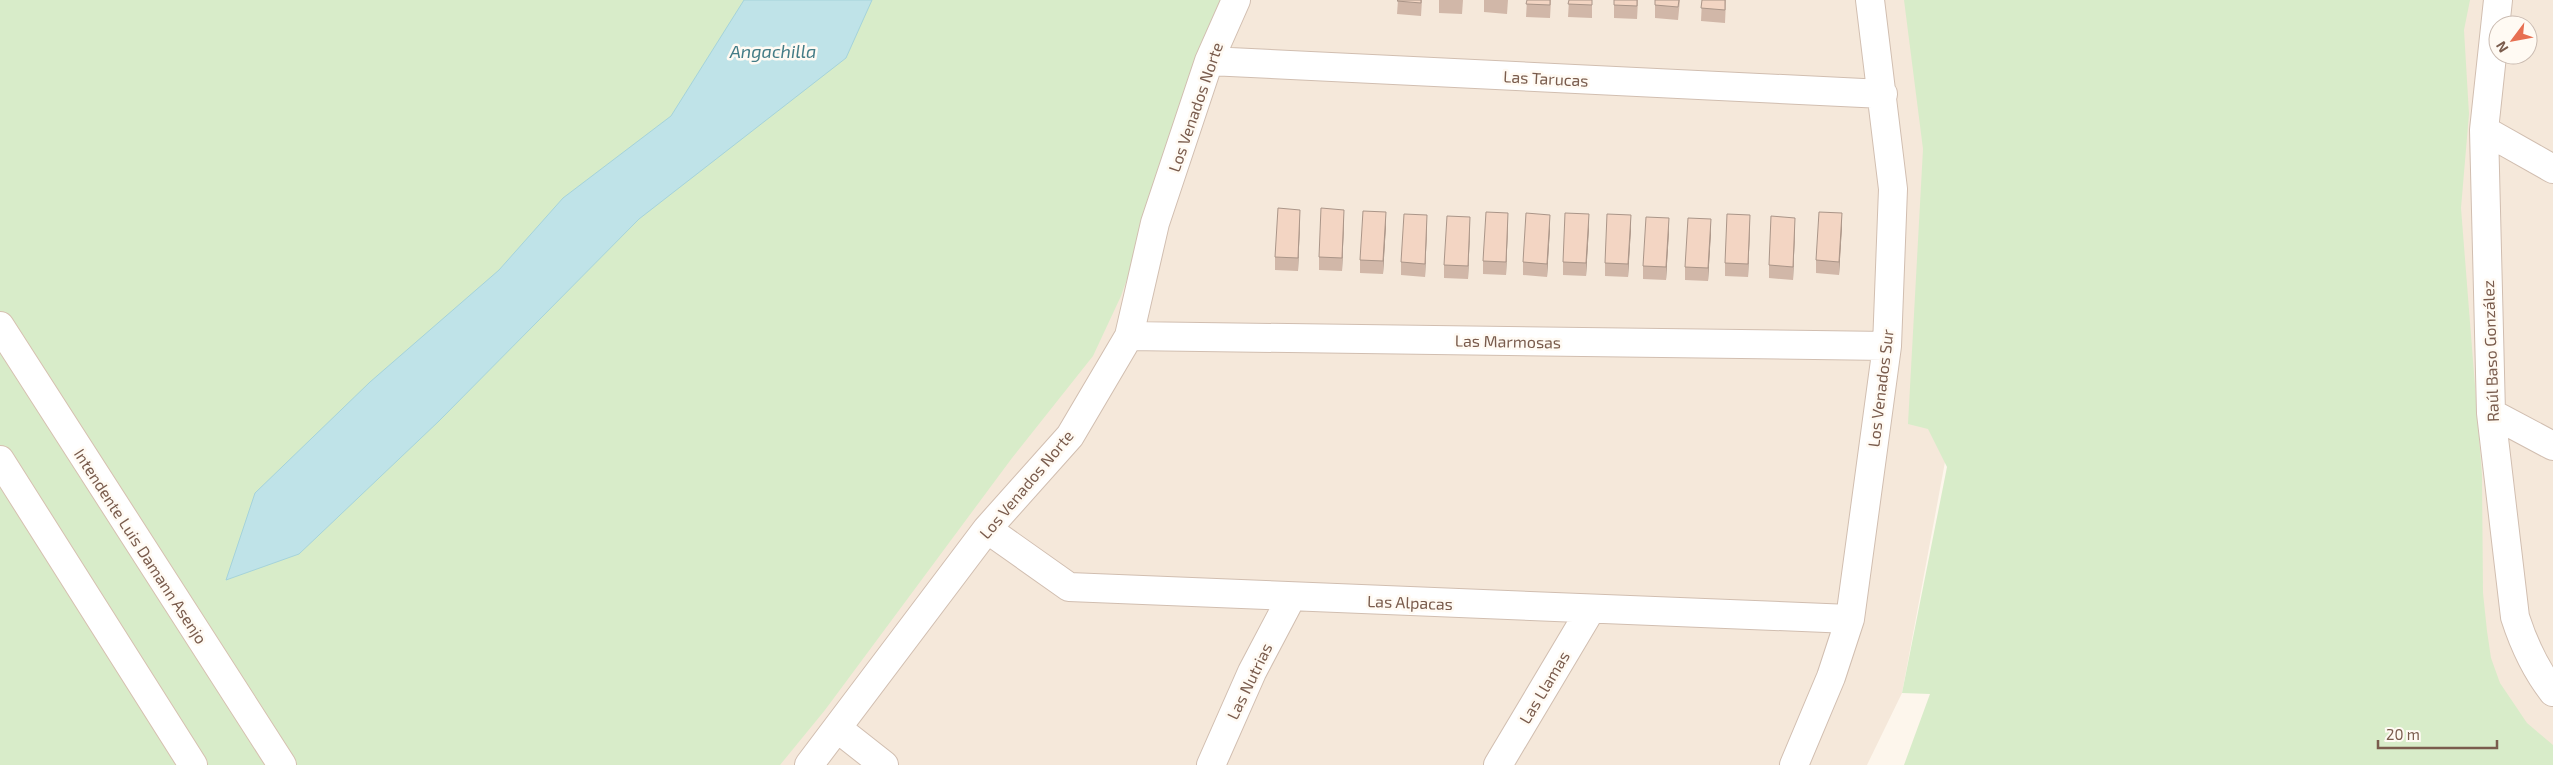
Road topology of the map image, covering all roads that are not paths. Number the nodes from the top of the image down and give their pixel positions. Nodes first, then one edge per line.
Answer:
1 (1236, 0) edge
2 (1870, 0) edge
3 (2498, 0) edge
4 (1209, 61) junction
5 (1882, 94) junction
6 (2484, 130) junction
7 (2553, 169) edge
8 (0, 326) edge
9 (1129, 336) junction
10 (1887, 346) junction
11 (2491, 414) junction
12 (2553, 446) edge
13 (0, 460) edge
14 (988, 529) junction
15 (1290, 598) junction
16 (1591, 609) junction
17 (1850, 619) junction
18 (2553, 692) edge
19 (837, 728) junction
20 (193, 765) edge
21 (282, 765) edge
22 (809, 765) edge
23 (884, 765) edge
24 (1211, 765) edge
25 (1498, 765) edge
26 (1794, 765) edge

1 - 4 street, Los Venados Norte
2 - 5 street, Los Venados Sur
3 - 6 street, Raúl Baso González
4 - 5 street, Las Tarucas
4 - 9 street, Los Venados Norte
5 - 10 street, Los Venados Sur
6 - 7 street
6 - 11 street, Raúl Baso González
8 - 21 street, Intendente Luis Damann Asenjo
9 - 10 street, Las Marmosas
9 - 14 street, Los Venados Norte
10 - 17 street, Los Venados Sur
11 - 12 street
11 - 18 street, Raúl Baso González
13 - 20 street
14 - 15 street, Las Alpacas
14 - 19 street, Los Venados Norte
15 - 16 street, Las Alpacas
15 - 24 street, Las Nutrias
16 - 17 street, Las Alpacas
16 - 25 street, Las Llamas
17 - 26 street, Los Venados Sur
19 - 22 street, Los Venados Norte
19 - 23 street

